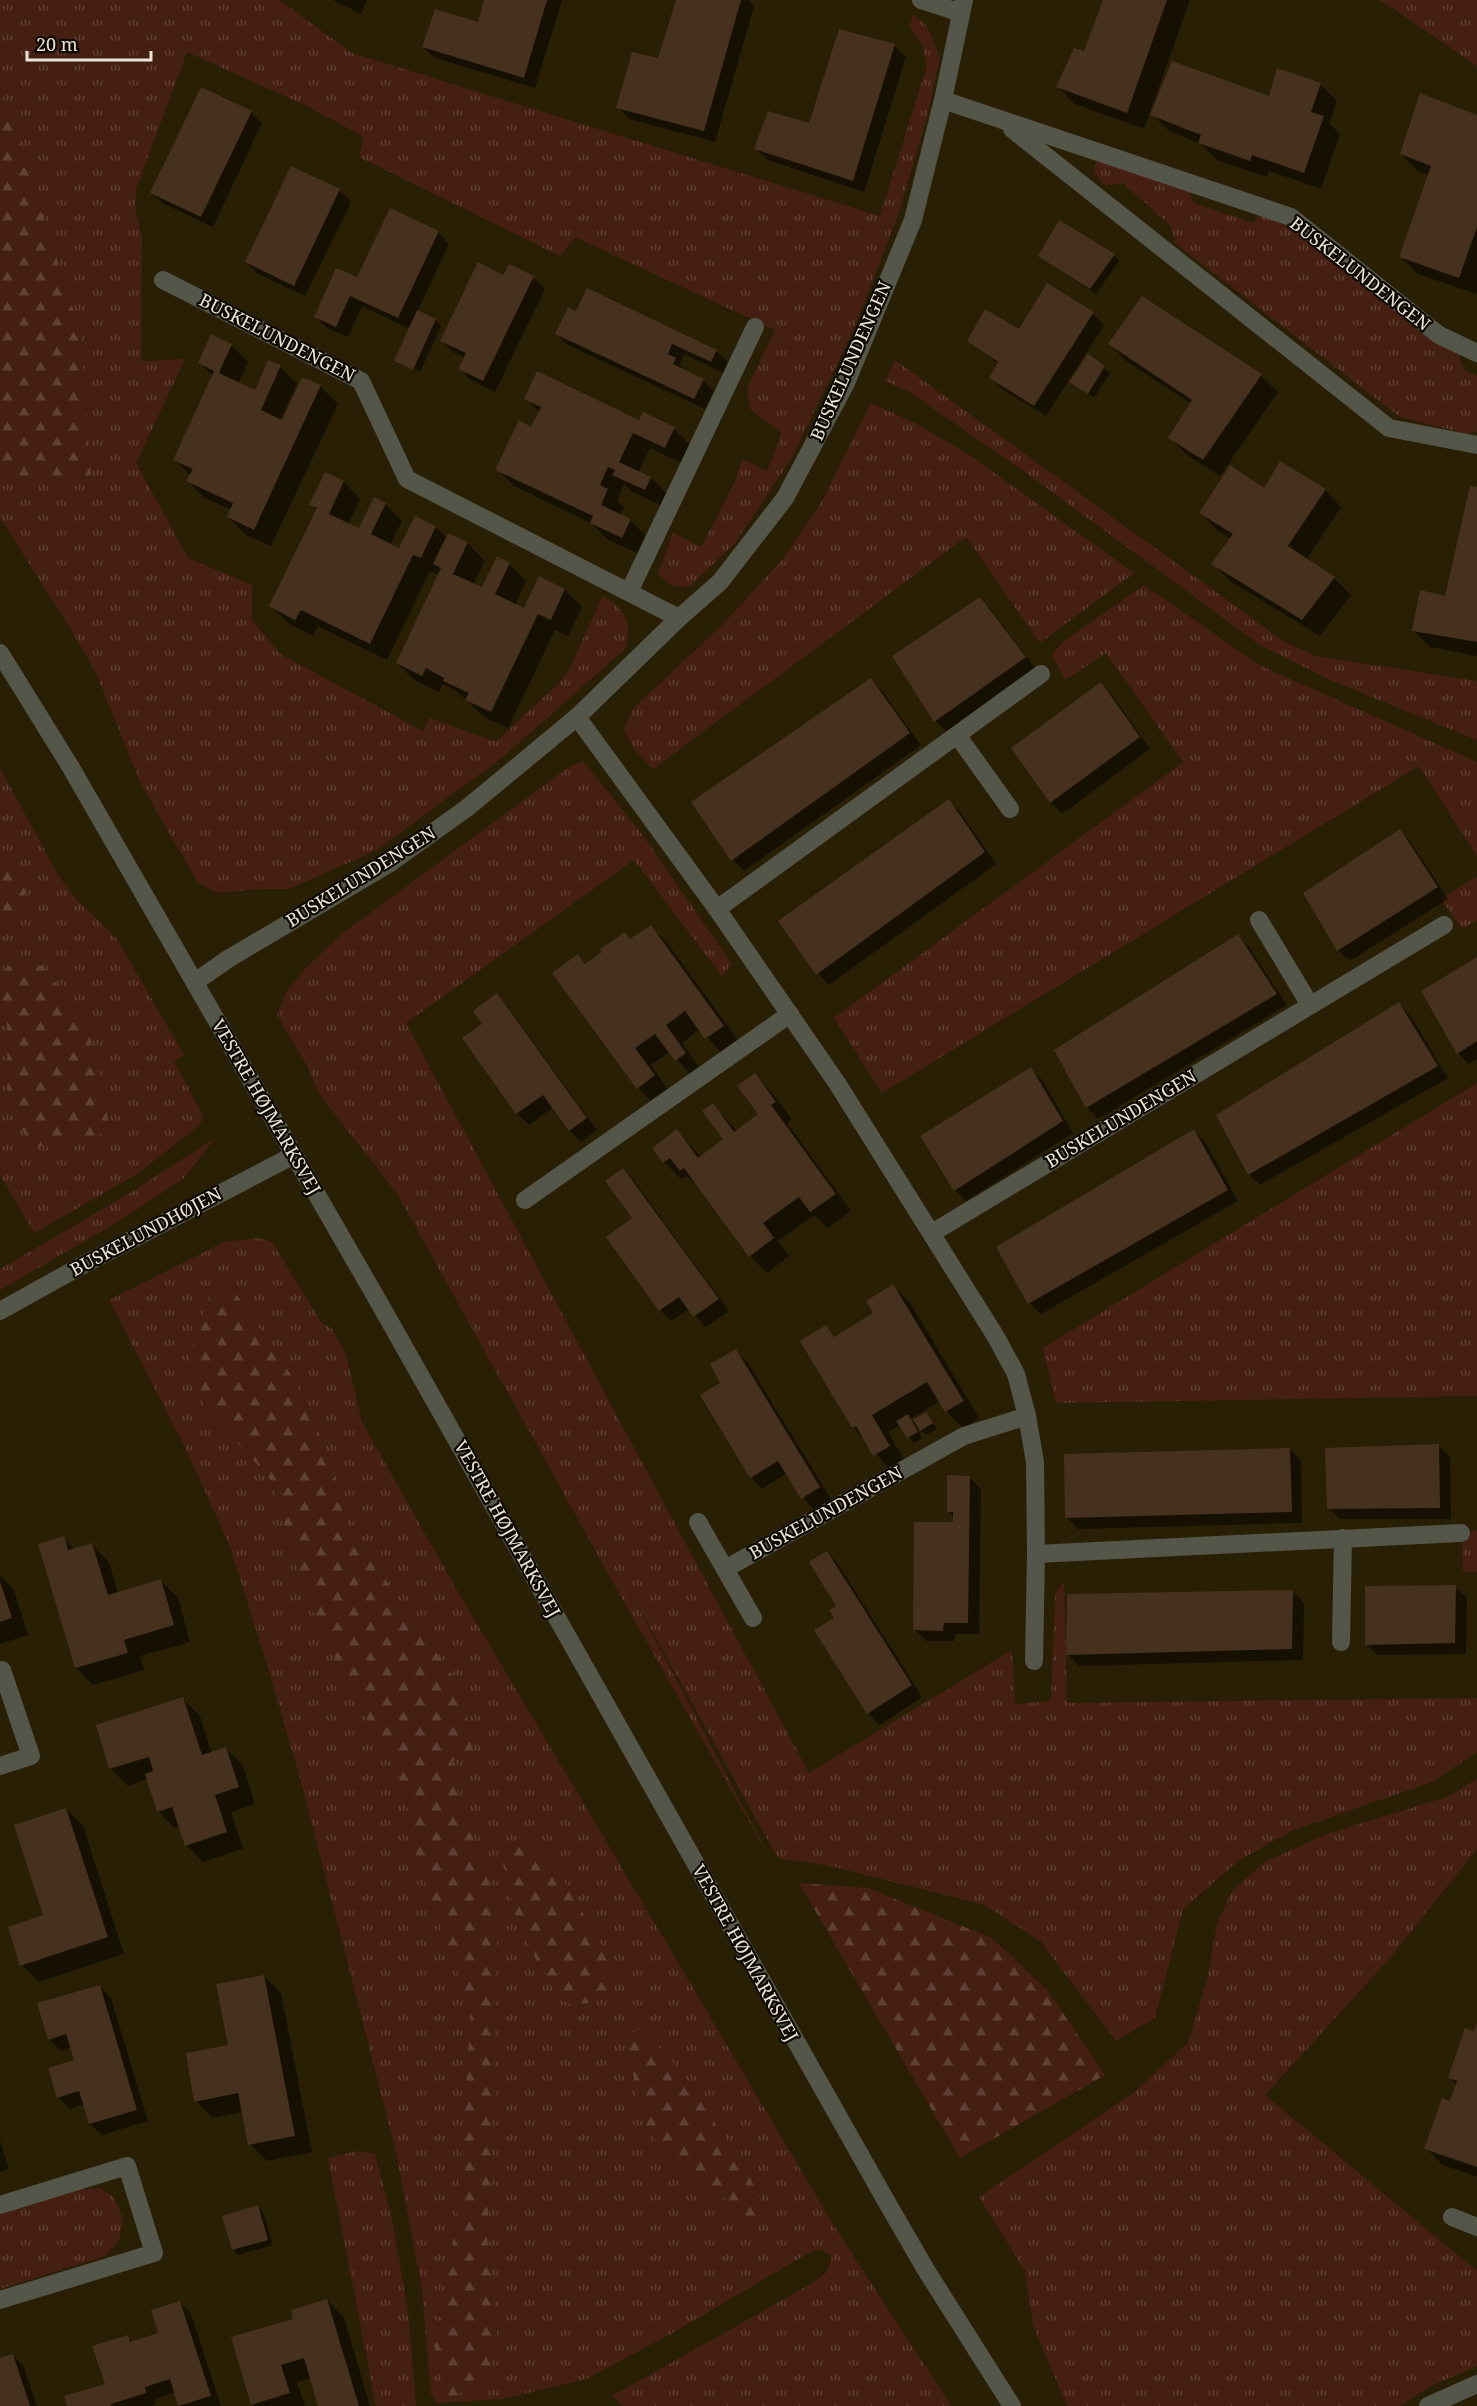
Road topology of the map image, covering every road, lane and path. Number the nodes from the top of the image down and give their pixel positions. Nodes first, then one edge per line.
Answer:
1 (921, 0) edge
2 (962, 7) edge
3 (944, 99) junction
4 (1002, 121) junction
5 (163, 280) dead end
6 (755, 327) dead end
7 (1477, 353) edge
8 (1477, 445) edge
9 (629, 592) junction
10 (679, 618) junction
11 (0, 653) edge
12 (1041, 674) dead end
13 (577, 717) junction
14 (957, 735) junction
15 (1010, 809) dead end
16 (717, 909) junction
17 (1259, 920) dead end
18 (1444, 925) dead end
19 (195, 982) junction
20 (1310, 1005) junction
21 (790, 1014) junction
22 (294, 1155) junction
23 (525, 1200) dead end
24 (932, 1233) junction
25 (0, 1311) edge
26 (1027, 1416) junction
27 (698, 1522) dead end
28 (1461, 1533) dead end
29 (1343, 1538) junction
30 (1036, 1554) junction
31 (725, 1569) junction
32 (753, 1618) dead end
33 (1341, 1642) dead end
34 (1034, 1661) dead end
35 (0, 1671) edge
36 (0, 1766) edge
37 (0, 2205) edge
38 (1452, 2217) dead end
39 (1477, 2227) edge
40 (0, 2300) edge
41 (1477, 2384) edge
42 (1012, 2406) edge
43 (1428, 2406) edge

1 - 2 street, BUSKELUNDENGEN
2 - 3 street, BUSKELUNDENGEN
3 - 4 street, BUSKELUNDENGEN
3 - 10 street, BUSKELUNDENGEN
4 - 7 street, BUSKELUNDENGEN
4 - 8 street, BUSKELUNDENGEN
5 - 9 street, BUSKELUNDENGEN
6 - 9 street
9 - 10 street, BUSKELUNDENGEN
10 - 13 street, BUSKELUNDENGEN
11 - 19 street, VESTRE HØJMARKSVEJ
12 - 14 street
13 - 16 street
13 - 19 street, BUSKELUNDENGEN
14 - 15 street
14 - 16 street
16 - 21 street
17 - 20 street
18 - 20 street, BUSKELUNDENGEN
19 - 22 street, VESTRE HØJMARKSVEJ
20 - 24 street, BUSKELUNDENGEN
21 - 23 street
21 - 24 street
22 - 25 street, BUSKELUNDHØJEN
22 - 42 street, VESTRE HØJMARKSVEJ
24 - 26 street
26 - 30 street
26 - 31 street, BUSKELUNDENGEN
27 - 31 street
28 - 29 street
29 - 30 street
29 - 33 street
30 - 34 street
31 - 32 street
35 - 36 street
37 - 40 street
38 - 39 street
41 - 43 street

